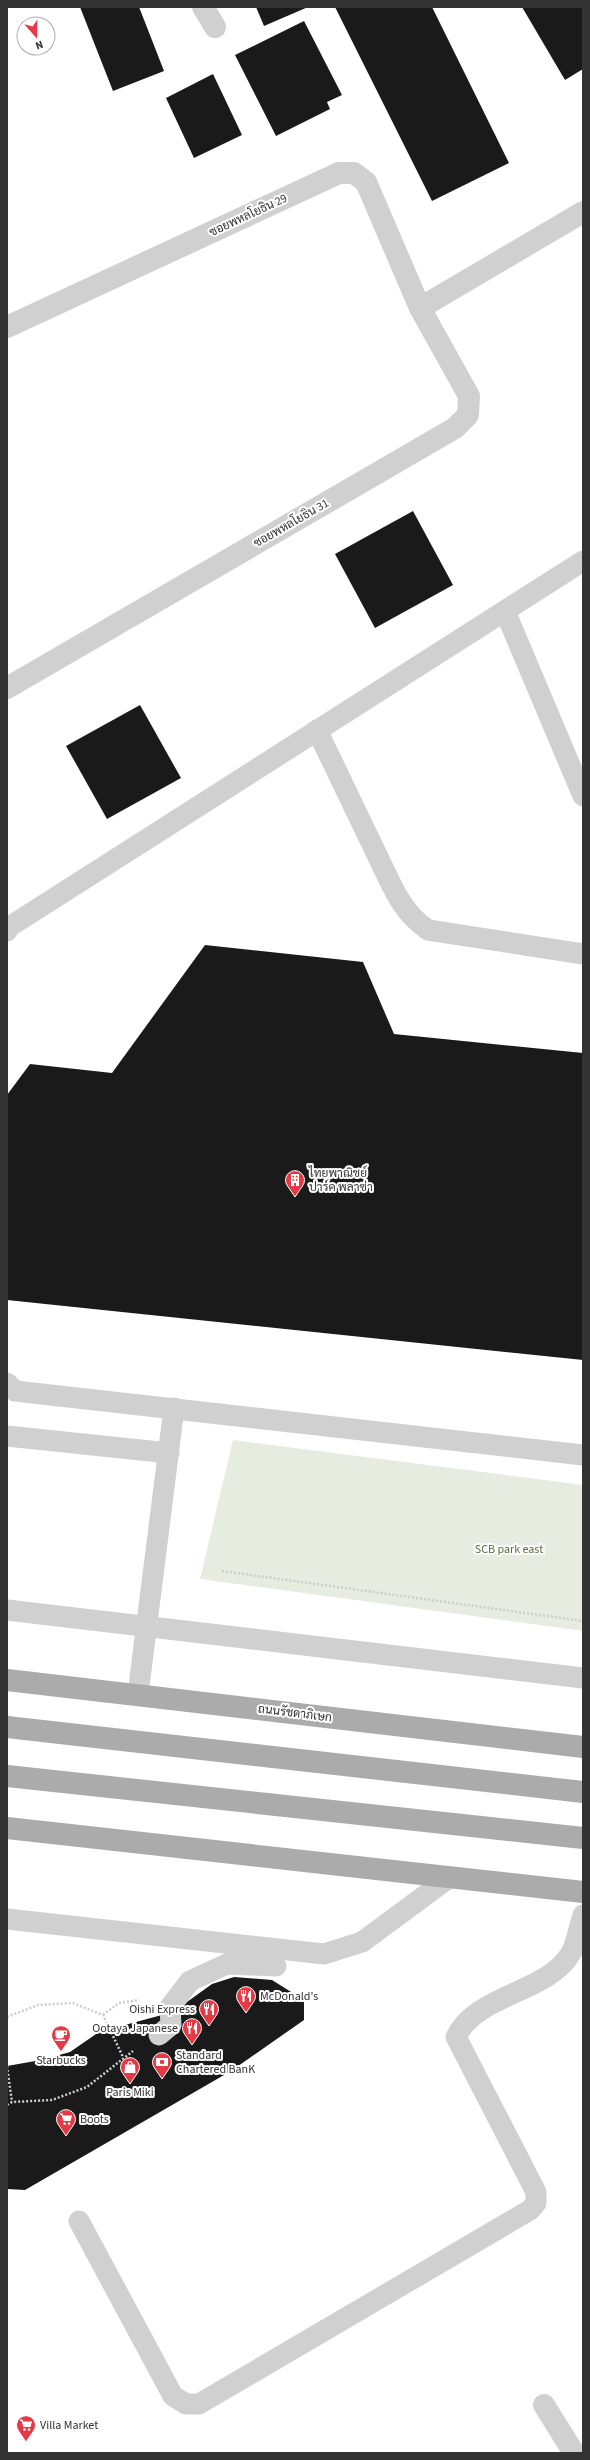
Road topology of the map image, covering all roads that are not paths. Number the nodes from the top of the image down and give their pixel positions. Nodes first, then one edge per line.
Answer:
1 (203, 7) edge
2 (215, 27) dead end
3 (583, 212) edge
4 (420, 308) junction
5 (7, 327) edge
6 (583, 561) edge
7 (505, 611) junction
8 (7, 688) edge
9 (317, 730) junction
10 (583, 796) edge
11 (7, 931) edge
12 (583, 954) edge
13 (7, 1383) edge
14 (174, 1408) junction
15 (7, 1436) edge
16 (169, 1453) junction
17 (583, 1455) edge
18 (7, 1610) edge
19 (148, 1626) junction
20 (583, 1678) edge
21 (7, 1680) edge
22 (138, 1694) junction
23 (7, 1728) edge
24 (583, 1746) edge
25 (7, 1776) edge
26 (583, 1792) edge
27 (7, 1828) edge
28 (583, 1838) edge
29 (450, 1877) junction
30 (583, 1892) edge
31 (583, 1915) edge
32 (7, 1919) edge
33 (276, 1966) dead end
34 (158, 2034) road end
35 (79, 2221) dead end
36 (544, 2406) dead end
37 (574, 2453) edge

1 - 2 street
3 - 4 street
4 - 5 street, ซอยพหลโยธิน 29
4 - 8 street, ซอยพหลโยธิน 31
6 - 7 lane
7 - 9 lane
7 - 10 lane
9 - 11 lane
9 - 12 lane
13 - 14 lane
14 - 16 lane
14 - 17 lane
15 - 16 lane
16 - 19 lane
18 - 19 lane
19 - 20 lane
19 - 22 lane
21 - 22 main road, ถนนรัชดาภิเษก
22 - 24 main road, ถนนรัชดาภิเษก
23 - 26 main road
25 - 28 main road
27 - 29 main road
29 - 30 main road
29 - 32 lane
31 - 35 lane
33 - 34 lane
36 - 37 street

